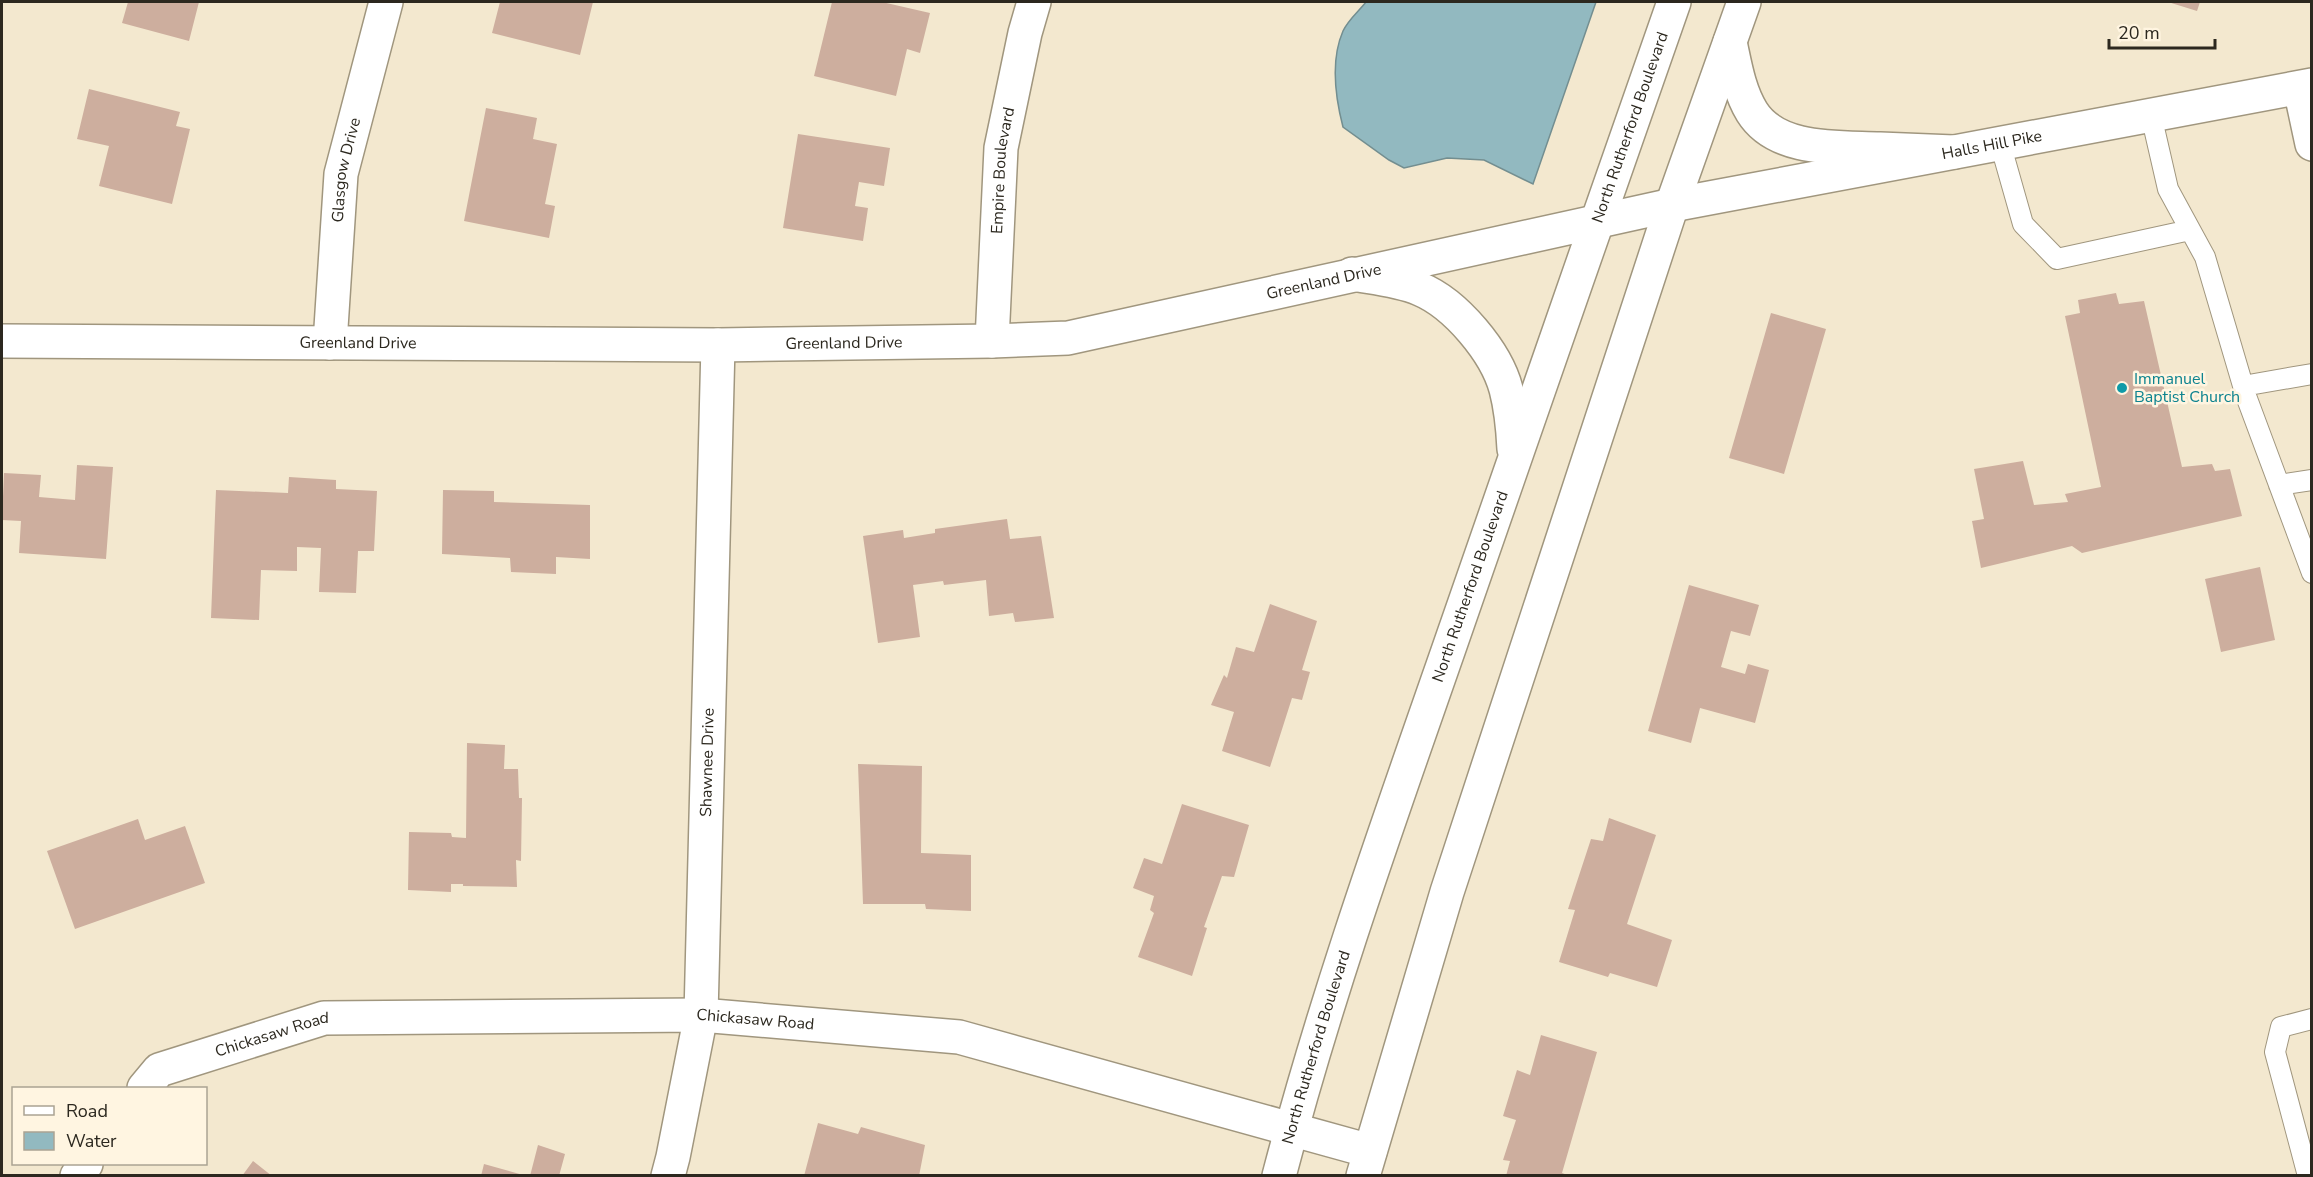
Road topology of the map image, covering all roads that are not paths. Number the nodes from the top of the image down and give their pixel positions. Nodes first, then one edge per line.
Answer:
1 (386, 2) edge
2 (1034, 2) edge
3 (1674, 2) edge
4 (1744, 2) edge
5 (1730, 42) junction
6 (2306, 86) edge
7 (2151, 116) junction
8 (2000, 143) junction
9 (2312, 144) edge
10 (1954, 152) junction
11 (1672, 205) junction
12 (1598, 221) junction
13 (2190, 230) junction
14 (1352, 274) junction
15 (2, 341) edge
16 (992, 341) junction
17 (330, 343) junction
18 (718, 345) junction
19 (2312, 374) edge
20 (2243, 386) junction
21 (1515, 458) junction
22 (2312, 480) edge
23 (2278, 485) junction
24 (2312, 573) edge
25 (701, 1015) junction
26 (2312, 1019) edge
27 (146, 1087) edge
28 (1291, 1130) junction
29 (1367, 1163) edge
30 (668, 1176) edge
31 (1279, 1176) edge
32 (2308, 1176) edge

1 - 17 street, Glasgow Drive
2 - 16 street, Empire Boulevard
3 - 12 street, North Rutherford Boulevard
4 - 5 street
5 - 10 street
5 - 11 street
6 - 7 street, Halls Hill Pike
6 - 9 street
7 - 8 street, Halls Hill Pike
7 - 13 lane
8 - 10 street, Halls Hill Pike
8 - 13 lane
10 - 11 street, Halls Hill Pike
11 - 12 street, Greenland Drive
11 - 29 street
12 - 14 street, Greenland Drive
12 - 21 street, North Rutherford Boulevard
13 - 20 lane
14 - 16 street, Greenland Drive
14 - 21 street
15 - 17 street, Greenland Drive
16 - 18 street, Greenland Drive
17 - 18 street, Greenland Drive
18 - 25 street, Shawnee Drive
19 - 20 lane
20 - 23 lane
21 - 28 street, North Rutherford Boulevard
22 - 23 lane
23 - 24 lane
25 - 27 street, Chickasaw Road
25 - 28 street, Chickasaw Road
25 - 30 street, Shawnee Drive
26 - 32 lane
28 - 29 street, Chickasaw Road
28 - 31 street, North Rutherford Boulevard

